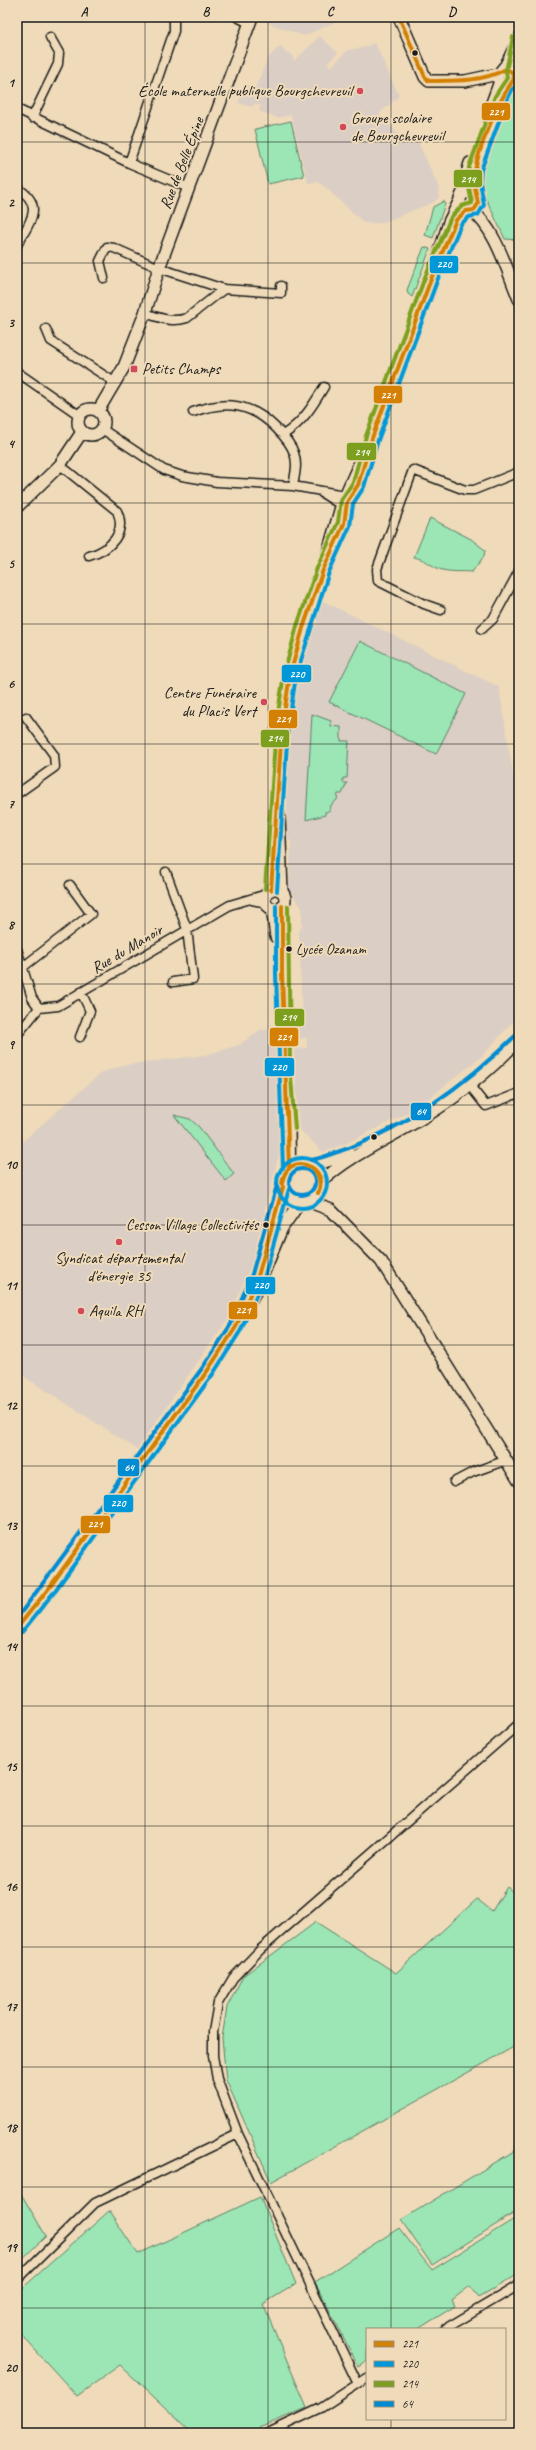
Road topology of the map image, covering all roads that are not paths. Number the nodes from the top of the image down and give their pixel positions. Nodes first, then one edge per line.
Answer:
1 (174, 17) edge
2 (237, 17) edge
3 (399, 17) edge
4 (250, 20) edge
5 (50, 37) dead end
6 (518, 40) edge
7 (508, 78) edge
8 (17, 109) edge
9 (32, 118) junction
10 (129, 163) junction
11 (17, 188) edge
12 (189, 188) junction
13 (462, 197) junction
14 (473, 205) junction
15 (17, 244) edge
16 (159, 268) junction
17 (104, 278) dead end
18 (431, 279) junction
19 (281, 286) dead end
20 (224, 289) junction
21 (519, 299) edge
22 (146, 313) junction
23 (46, 329) dead end
24 (17, 372) edge
25 (116, 383) junction
26 (324, 387) dead end
27 (98, 411) junction
28 (192, 412) dead end
29 (79, 415) junction
30 (102, 429) junction
31 (82, 432) junction
32 (283, 435) junction
33 (60, 465) junction
34 (518, 474) edge
35 (293, 486) junction
36 (322, 492) junction
37 (348, 496) junction
38 (19, 503) edge
39 (344, 508) junction
40 (89, 556) dead end
41 (519, 571) edge
42 (441, 610) dead end
43 (482, 629) dead end
44 (26, 717) dead end
45 (278, 788) junction
46 (17, 794) edge
47 (166, 872) dead end
48 (70, 885) dead end
49 (272, 900) junction
50 (187, 929) junction
51 (17, 949) edge
52 (23, 968) junction
53 (173, 982) dead end
54 (81, 992) junction
55 (40, 1008) junction
56 (17, 1035) edge
57 (80, 1037) dead end
58 (519, 1040) edge
59 (470, 1086) junction
60 (519, 1093) edge
61 (289, 1129) junction
62 (359, 1152) junction
63 (308, 1165) junction
64 (289, 1168) junction
65 (321, 1184) junction
66 (283, 1187) junction
67 (304, 1201) junction
68 (331, 1210) junction
69 (236, 1327) junction
70 (507, 1460) junction
71 (519, 1481) edge
72 (454, 1482) dead end
73 (17, 1628) edge
74 (519, 1724) edge
75 (238, 2134) junction
76 (17, 2280) edge
77 (519, 2285) edge
78 (448, 2328) edge
79 (366, 2379) edge
80 (358, 2384) junction
81 (268, 2433) edge

1 - 10 street
2 - 4 street, Rue de Belle Épine
3 - 7 main road
4 - 12 main road, Rue de Belle Épine
5 - 9 street
6 - 7 main road
7 - 13 main road
7 - 14 main road
8 - 9 street
9 - 10 street
10 - 12 street
11 - 15 street
12 - 16 main road, Rue de Belle Épine
13 - 14 main road
13 - 14 main road
13 - 18 main road
14 - 18 main road
14 - 21 main road
16 - 17 street
16 - 20 street
16 - 22 main road, Rue de Belle Épine
18 - 37 main road
19 - 20 street
20 - 22 street
22 - 25 main road, Rue de Belle Épine
23 - 25 street
24 - 29 street
25 - 27 main road, Rue de Belle Épine
26 - 32 street
27 - 29 main road
27 - 30 main road
28 - 32 street
29 - 31 main road
30 - 31 main road
30 - 35 street
31 - 33 main road
32 - 35 street
33 - 38 main road
33 - 40 street
34 - 42 street
35 - 36 street
36 - 37 street
36 - 39 street
37 - 39 main road
39 - 45 main road
41 - 43 street
44 - 46 street
45 - 49 main road
45 - 49 main road
47 - 50 street, Rue du Manoir
48 - 52 street
49 - 50 street, Rue du Manoir
49 - 61 main road
50 - 53 street, Rue du Manoir
50 - 54 street, Rue du Manoir
51 - 52 street
52 - 55 street
54 - 55 street, Rue du Manoir
54 - 57 street, Rue du Manoir
55 - 56 street
58 - 59 main road
59 - 60 street
59 - 62 main road
61 - 63 main road
61 - 64 main road
62 - 63 main road
62 - 65 main road
63 - 64 main road
63 - 65 main road
64 - 66 main road
65 - 67 main road
65 - 68 main road
66 - 67 main road
66 - 69 main road
67 - 68 main road
67 - 69 main road
68 - 70 main road
69 - 73 main road
70 - 71 main road
70 - 72 street
74 - 75 street
75 - 76 street
75 - 80 street
77 - 78 street
79 - 80 street
80 - 81 street

